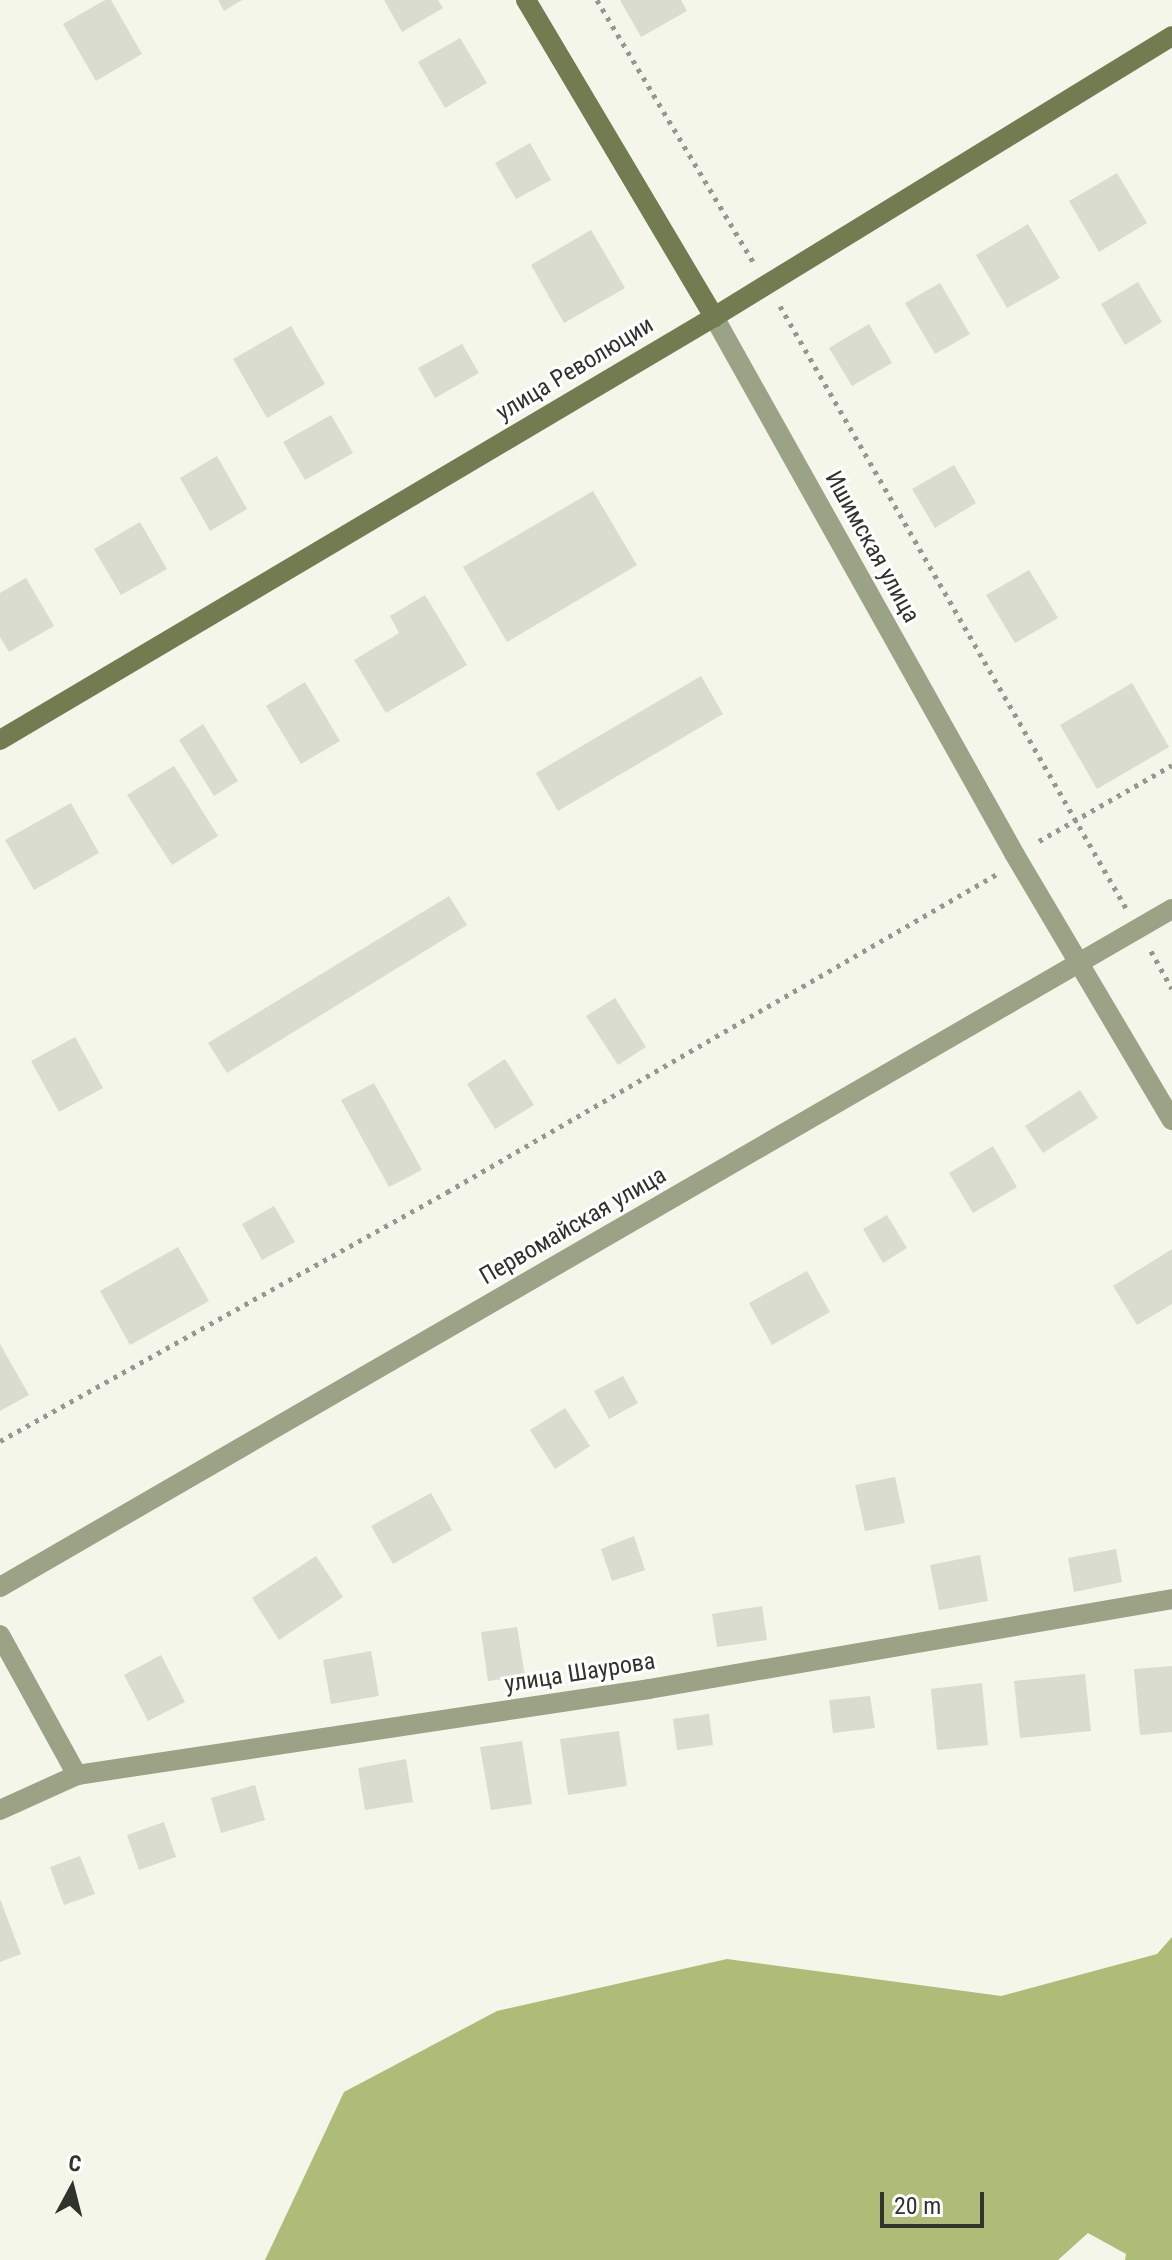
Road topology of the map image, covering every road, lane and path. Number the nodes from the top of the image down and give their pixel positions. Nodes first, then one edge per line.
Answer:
1 (526, 0) edge
2 (597, 0) edge
3 (1172, 36) edge
4 (767, 284) junction
5 (714, 317) junction
6 (0, 740) edge
7 (1172, 765) edge
8 (1076, 819) junction
9 (1015, 855) junction
10 (1172, 909) edge
11 (1139, 930) junction
12 (1078, 964) junction
13 (1172, 989) edge
14 (1172, 1120) edge
15 (0, 1441) edge
16 (0, 1587) edge
17 (1172, 1599) edge
18 (0, 1635) edge
19 (77, 1775) junction
20 (0, 1810) edge

1 - 5 main road, Ишимская улица
2 - 4 path
3 - 4 main road, улица Революции
4 - 5 main road, улица Революции
4 - 8 path
5 - 6 main road, улица Революции
5 - 9 street, Ишимская улица
7 - 8 path
8 - 9 path
8 - 11 path
9 - 12 street, Ишимская улица
9 - 15 path
10 - 11 street, Первомайская улица
11 - 12 street, Первомайская улица
11 - 13 path
12 - 14 street, Ишимская улица
12 - 16 street, Первомайская улица
17 - 19 street, улица Шаурова
18 - 19 street
19 - 20 street, улица Шаурова

